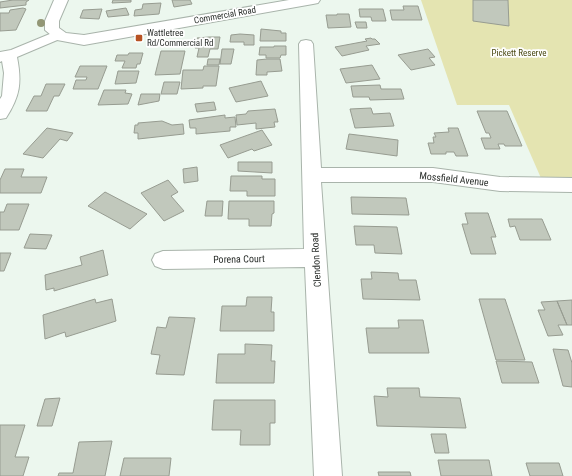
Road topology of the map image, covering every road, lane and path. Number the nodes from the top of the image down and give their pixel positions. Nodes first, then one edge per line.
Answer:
1 (61, 0) edge
2 (306, 1) edge
3 (58, 35) junction
4 (306, 44) dead end
5 (5, 56) edge
6 (0, 114) edge
7 (312, 175) junction
8 (572, 185) edge
9 (315, 258) junction
10 (163, 260) dead end
11 (328, 476) edge

1 - 3 main road
2 - 3 main road, Commercial Road
3 - 5 street
4 - 7 street, Clendon Road
5 - 6 street
7 - 8 street, Mossfield Avenue
7 - 9 street, Clendon Road
9 - 10 street, Porena Court
9 - 11 street, Clendon Road

